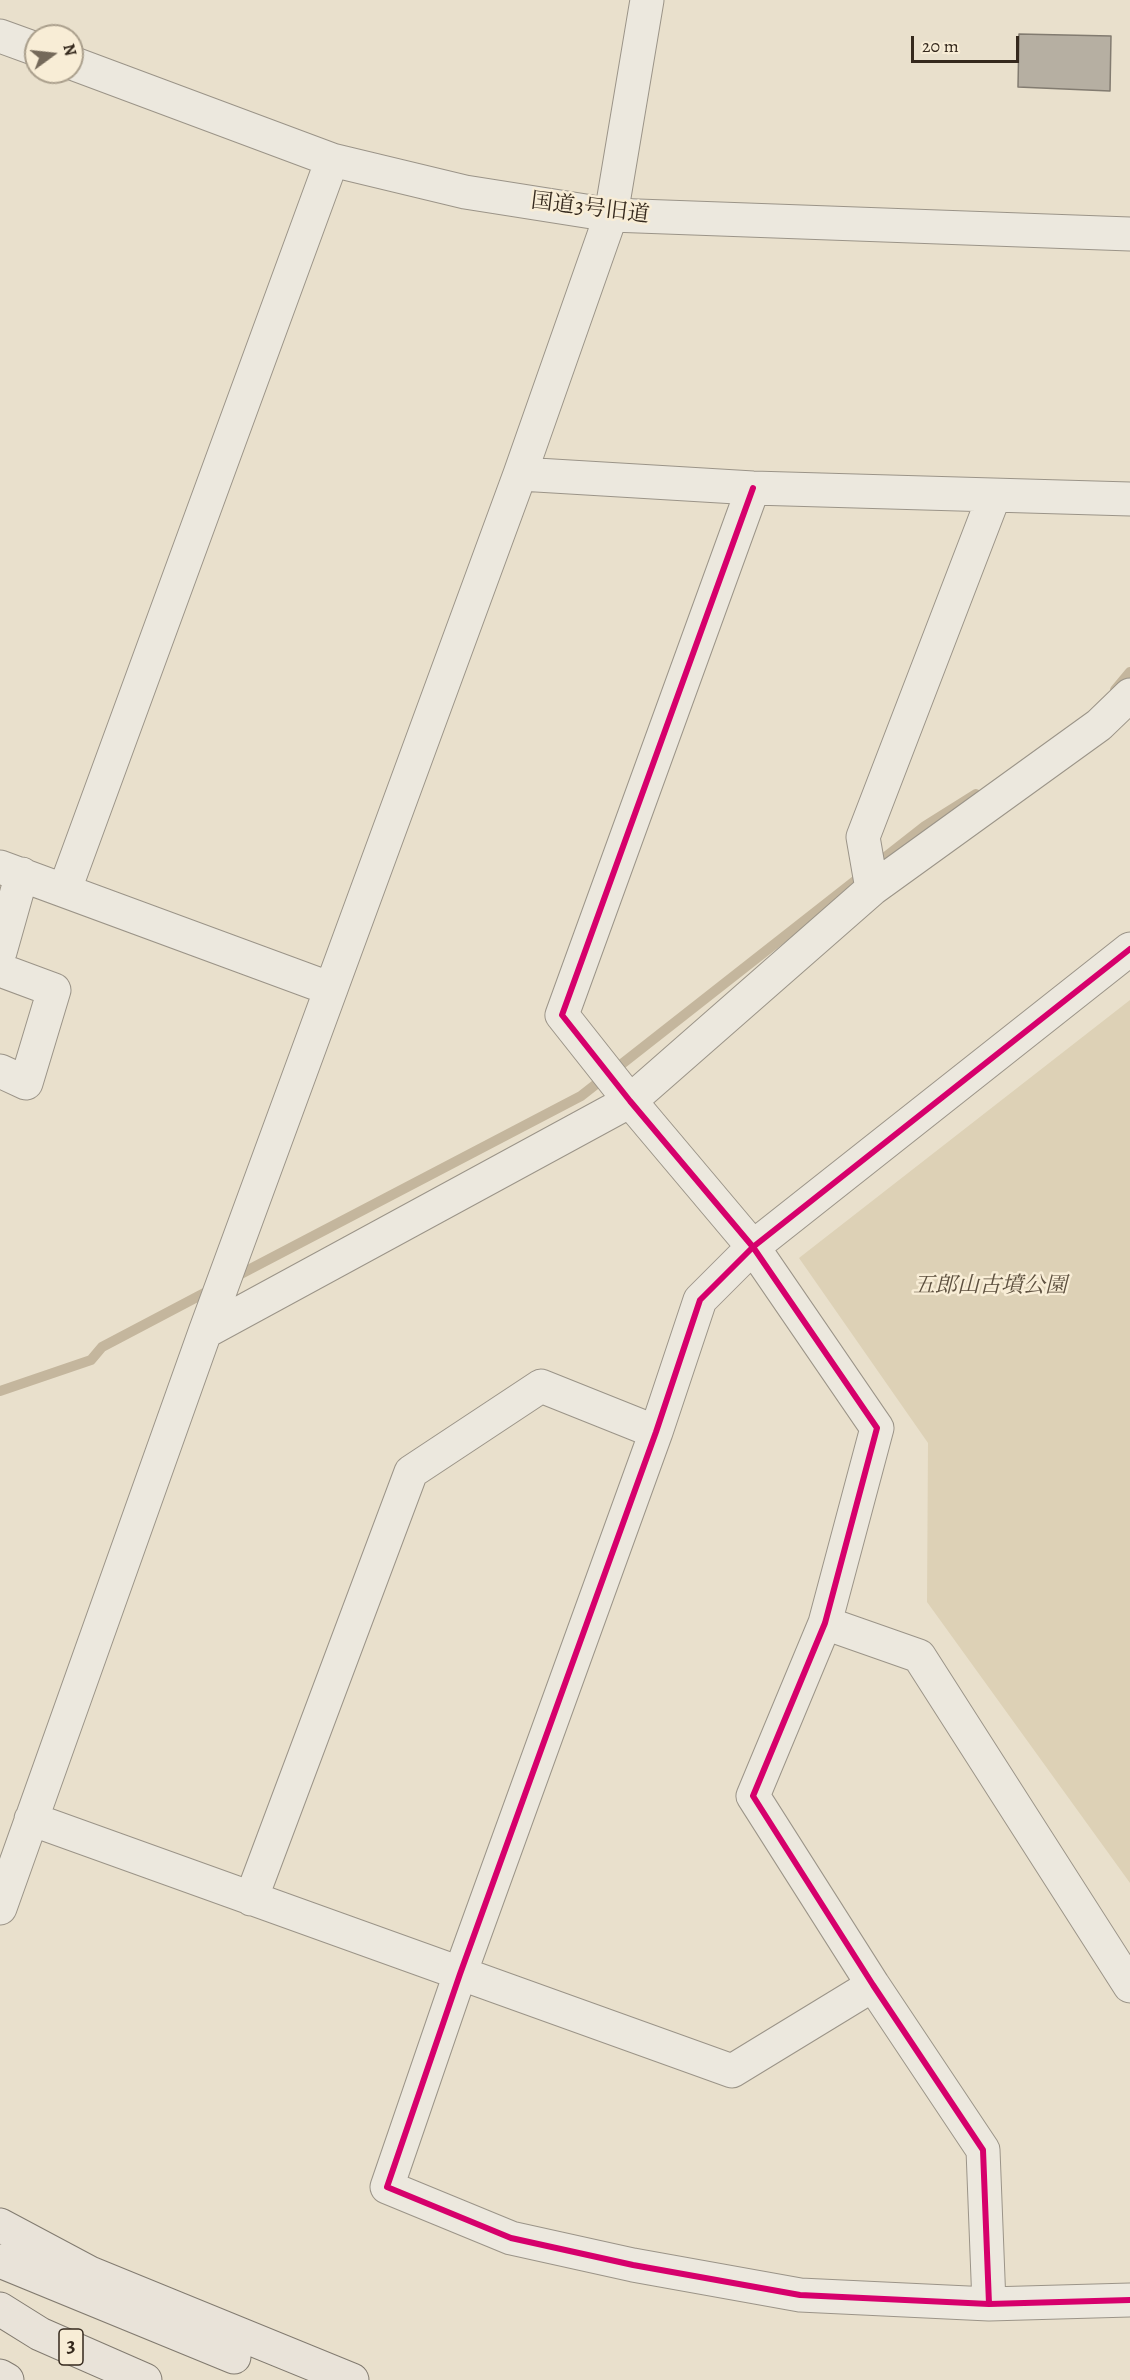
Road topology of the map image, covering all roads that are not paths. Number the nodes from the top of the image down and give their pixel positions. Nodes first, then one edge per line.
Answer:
1 (647, 0) edge
2 (0, 36) edge
3 (24, 45) edge
4 (84, 67) edge
5 (332, 160) junction
6 (611, 215) junction
7 (1130, 234) edge
8 (520, 474) junction
9 (753, 488) junction
10 (994, 496) junction
11 (1130, 499) edge
12 (1130, 695) edge
13 (11, 870) edge
14 (65, 889) junction
15 (873, 889) junction
16 (1130, 949) edge
17 (0, 952) edge
18 (0, 970) edge
19 (331, 989) junction
20 (0, 1071) edge
21 (630, 1101) junction
22 (753, 1247) junction
23 (205, 1332) junction
24 (656, 1432) junction
25 (825, 1623) junction
26 (31, 1819) junction
27 (251, 1899) junction
28 (0, 1908) edge
29 (460, 1974) junction
30 (873, 1985) junction
31 (1130, 1986) edge
32 (0, 2225) edge
33 (0, 2261) edge
34 (1130, 2300) edge
35 (989, 2304) junction
36 (0, 2309) edge
37 (0, 2376) edge
38 (7, 2380) edge
39 (145, 2380) edge
40 (299, 2380) edge
41 (352, 2380) edge

1 - 6 street
2 - 3 street
4 - 5 street, 国道3号旧道
5 - 6 street, 国道3号旧道
5 - 14 street
6 - 7 street, 国道3号旧道
6 - 8 street
8 - 9 street
8 - 19 street
9 - 10 street
9 - 21 street
10 - 11 street
10 - 15 street
12 - 15 street
13 - 14 street
13 - 17 street
14 - 19 street
15 - 21 street
16 - 22 street
18 - 20 street
19 - 23 street
21 - 22 street
21 - 23 street
22 - 24 street
22 - 25 street
23 - 26 street
24 - 27 street
24 - 29 street
25 - 30 street
25 - 31 street
26 - 27 street
26 - 28 street
27 - 29 street
29 - 30 street
29 - 35 street
30 - 35 street
32 - 41 highway
33 - 40 highway
34 - 35 street
36 - 39 highway, 3
37 - 38 highway

